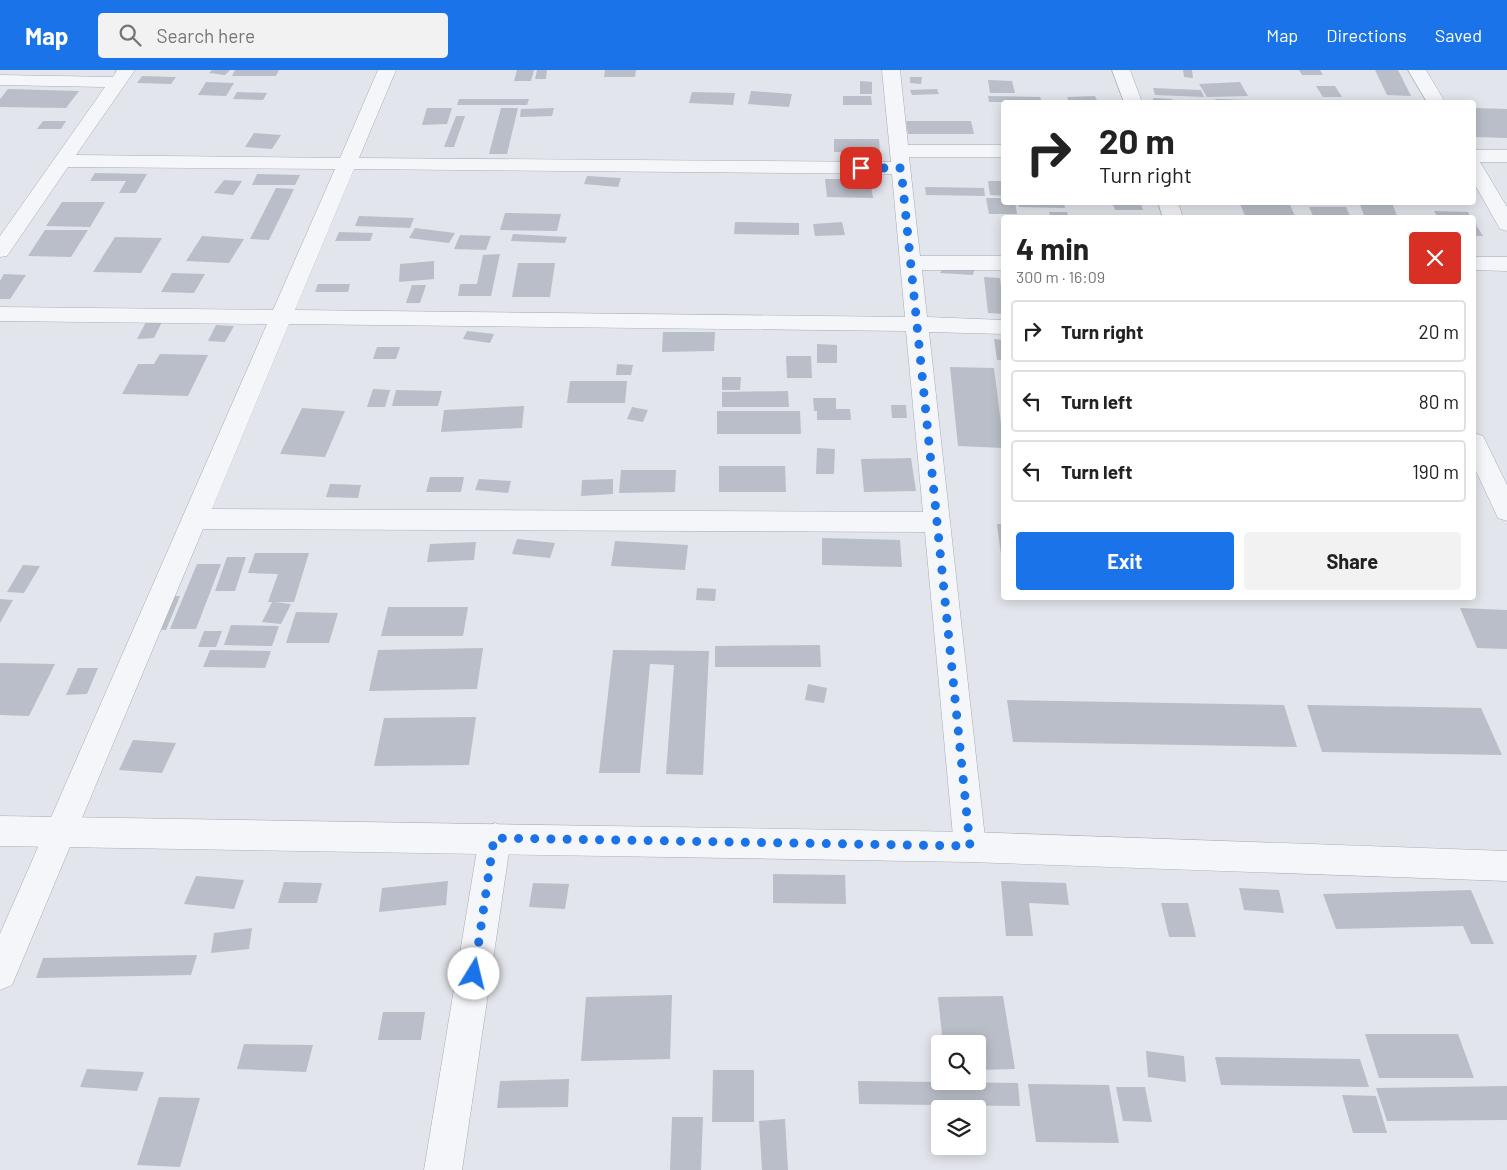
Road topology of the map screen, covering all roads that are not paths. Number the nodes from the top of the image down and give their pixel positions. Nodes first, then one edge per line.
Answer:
1 (386, 70) edge
2 (891, 70) edge
3 (1121, 70) edge
4 (1417, 70) edge
5 (122, 76) edge
6 (0, 80) edge
7 (1132, 100) edge
8 (1435, 100) edge
9 (1001, 151) edge
10 (1476, 156) edge
11 (1507, 156) edge
12 (900, 159) junction
13 (62, 161) junction
14 (346, 164) junction
15 (1476, 170) edge
16 (1507, 225) edge
17 (0, 251) edge
18 (910, 263) junction
19 (1001, 263) edge
20 (1476, 264) edge
21 (1507, 264) edge
22 (0, 314) edge
23 (280, 318) junction
24 (916, 324) junction
25 (1001, 327) edge
26 (1476, 446) edge
27 (1507, 511) edge
28 (194, 519) junction
29 (936, 522) junction
30 (0, 831) edge
31 (60, 832) junction
32 (494, 838) junction
33 (970, 846) junction
34 (1507, 866) edge
35 (0, 973) edge
36 (443, 1170) edge

1 - 14 street
2 - 12 street
3 - 7 street
4 - 8 street
5 - 6 street
5 - 13 street
9 - 12 street
10 - 11 street
12 - 14 street
12 - 18 street
13 - 14 street
13 - 17 street
14 - 23 street
15 - 16 street
18 - 19 street
18 - 24 street
20 - 21 street
22 - 23 street
23 - 24 street
23 - 28 street
24 - 25 street
24 - 29 street
26 - 27 street
28 - 29 street
28 - 31 street
29 - 33 street
30 - 31 street
31 - 32 street
31 - 35 street
32 - 33 street
32 - 36 street
33 - 34 street

